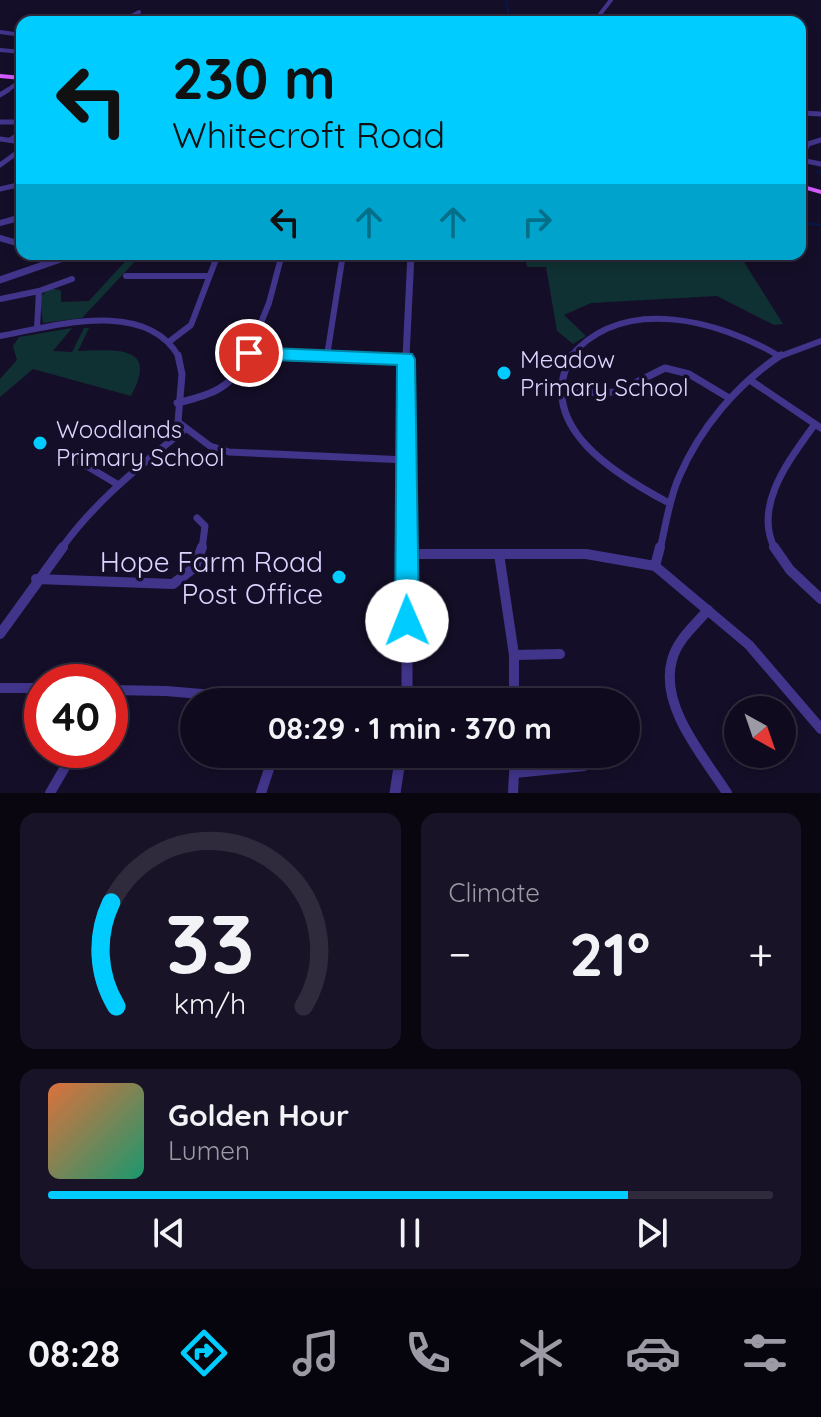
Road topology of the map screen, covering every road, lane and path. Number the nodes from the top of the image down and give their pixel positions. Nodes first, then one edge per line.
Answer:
1 (611, 0) edge
2 (139, 12) dead end
3 (130, 16) edge
4 (599, 16) edge
5 (16, 134) edge
6 (0, 139) edge
7 (10, 140) junction
8 (16, 141) edge
9 (43, 260) edge
10 (216, 260) edge
11 (281, 260) edge
12 (342, 260) edge
13 (411, 260) edge
14 (131, 274) dead end
15 (209, 276) junction
16 (72, 279) dead end
17 (0, 280) edge
18 (39, 291) junction
19 (0, 299) edge
20 (37, 328) junction
21 (0, 336) edge
22 (170, 341) junction
23 (821, 341) edge
24 (249, 353) junction
25 (327, 356) junction
26 (779, 356) junction
27 (406, 359) junction
28 (750, 380) junction
29 (560, 393) junction
30 (729, 398) junction
31 (177, 403) junction
32 (818, 426) edge
33 (185, 429) junction
34 (75, 459) dead end
35 (407, 460) junction
36 (117, 484) junction
37 (669, 503) junction
38 (205, 521) dead end
39 (406, 554) junction
40 (499, 554) junction
41 (655, 566) junction
42 (36, 579) junction
43 (820, 596) edge
44 (708, 610) junction
45 (0, 634) edge
46 (560, 654) dead end
47 (514, 655) junction
48 (0, 688) edge
49 (24, 688) edge
50 (407, 688) edge
51 (514, 688) edge
52 (128, 690) edge
53 (180, 692) edge
54 (821, 729) edge
55 (65, 768) edge
56 (269, 768) edge
57 (399, 768) edge
58 (515, 768) edge
59 (564, 768) edge
60 (515, 773) junction
61 (50, 793) edge
62 (261, 793) edge
63 (395, 793) edge
64 (513, 793) edge
65 (727, 793) edge

1 - 4 street
2 - 3 street
5 - 7 street
6 - 7 street
7 - 8 street
9 - 17 street
10 - 15 street
11 - 24 street
12 - 25 street
13 - 27 street
14 - 15 street
15 - 22 street
16 - 18 street
18 - 19 street
18 - 20 street
20 - 21 street
20 - 22 street
22 - 31 street
23 - 26 street
24 - 25 street
24 - 31 street
25 - 27 street
26 - 28 street
26 - 29 street
27 - 35 street
28 - 30 street
28 - 32 street
29 - 30 street
29 - 37 street
30 - 37 street
31 - 33 street
32 - 43 street
33 - 35 street
33 - 36 street
34 - 36 street
35 - 39 street
36 - 42 street
37 - 41 street
38 - 42 street
39 - 40 street
39 - 50 street
40 - 41 street
40 - 47 street
41 - 44 street
42 - 45 street
44 - 54 street
44 - 65 street
46 - 47 street
47 - 51 street
48 - 49 street
52 - 53 street
55 - 61 street
56 - 62 street
57 - 63 street
58 - 60 street
59 - 60 street
60 - 64 street

